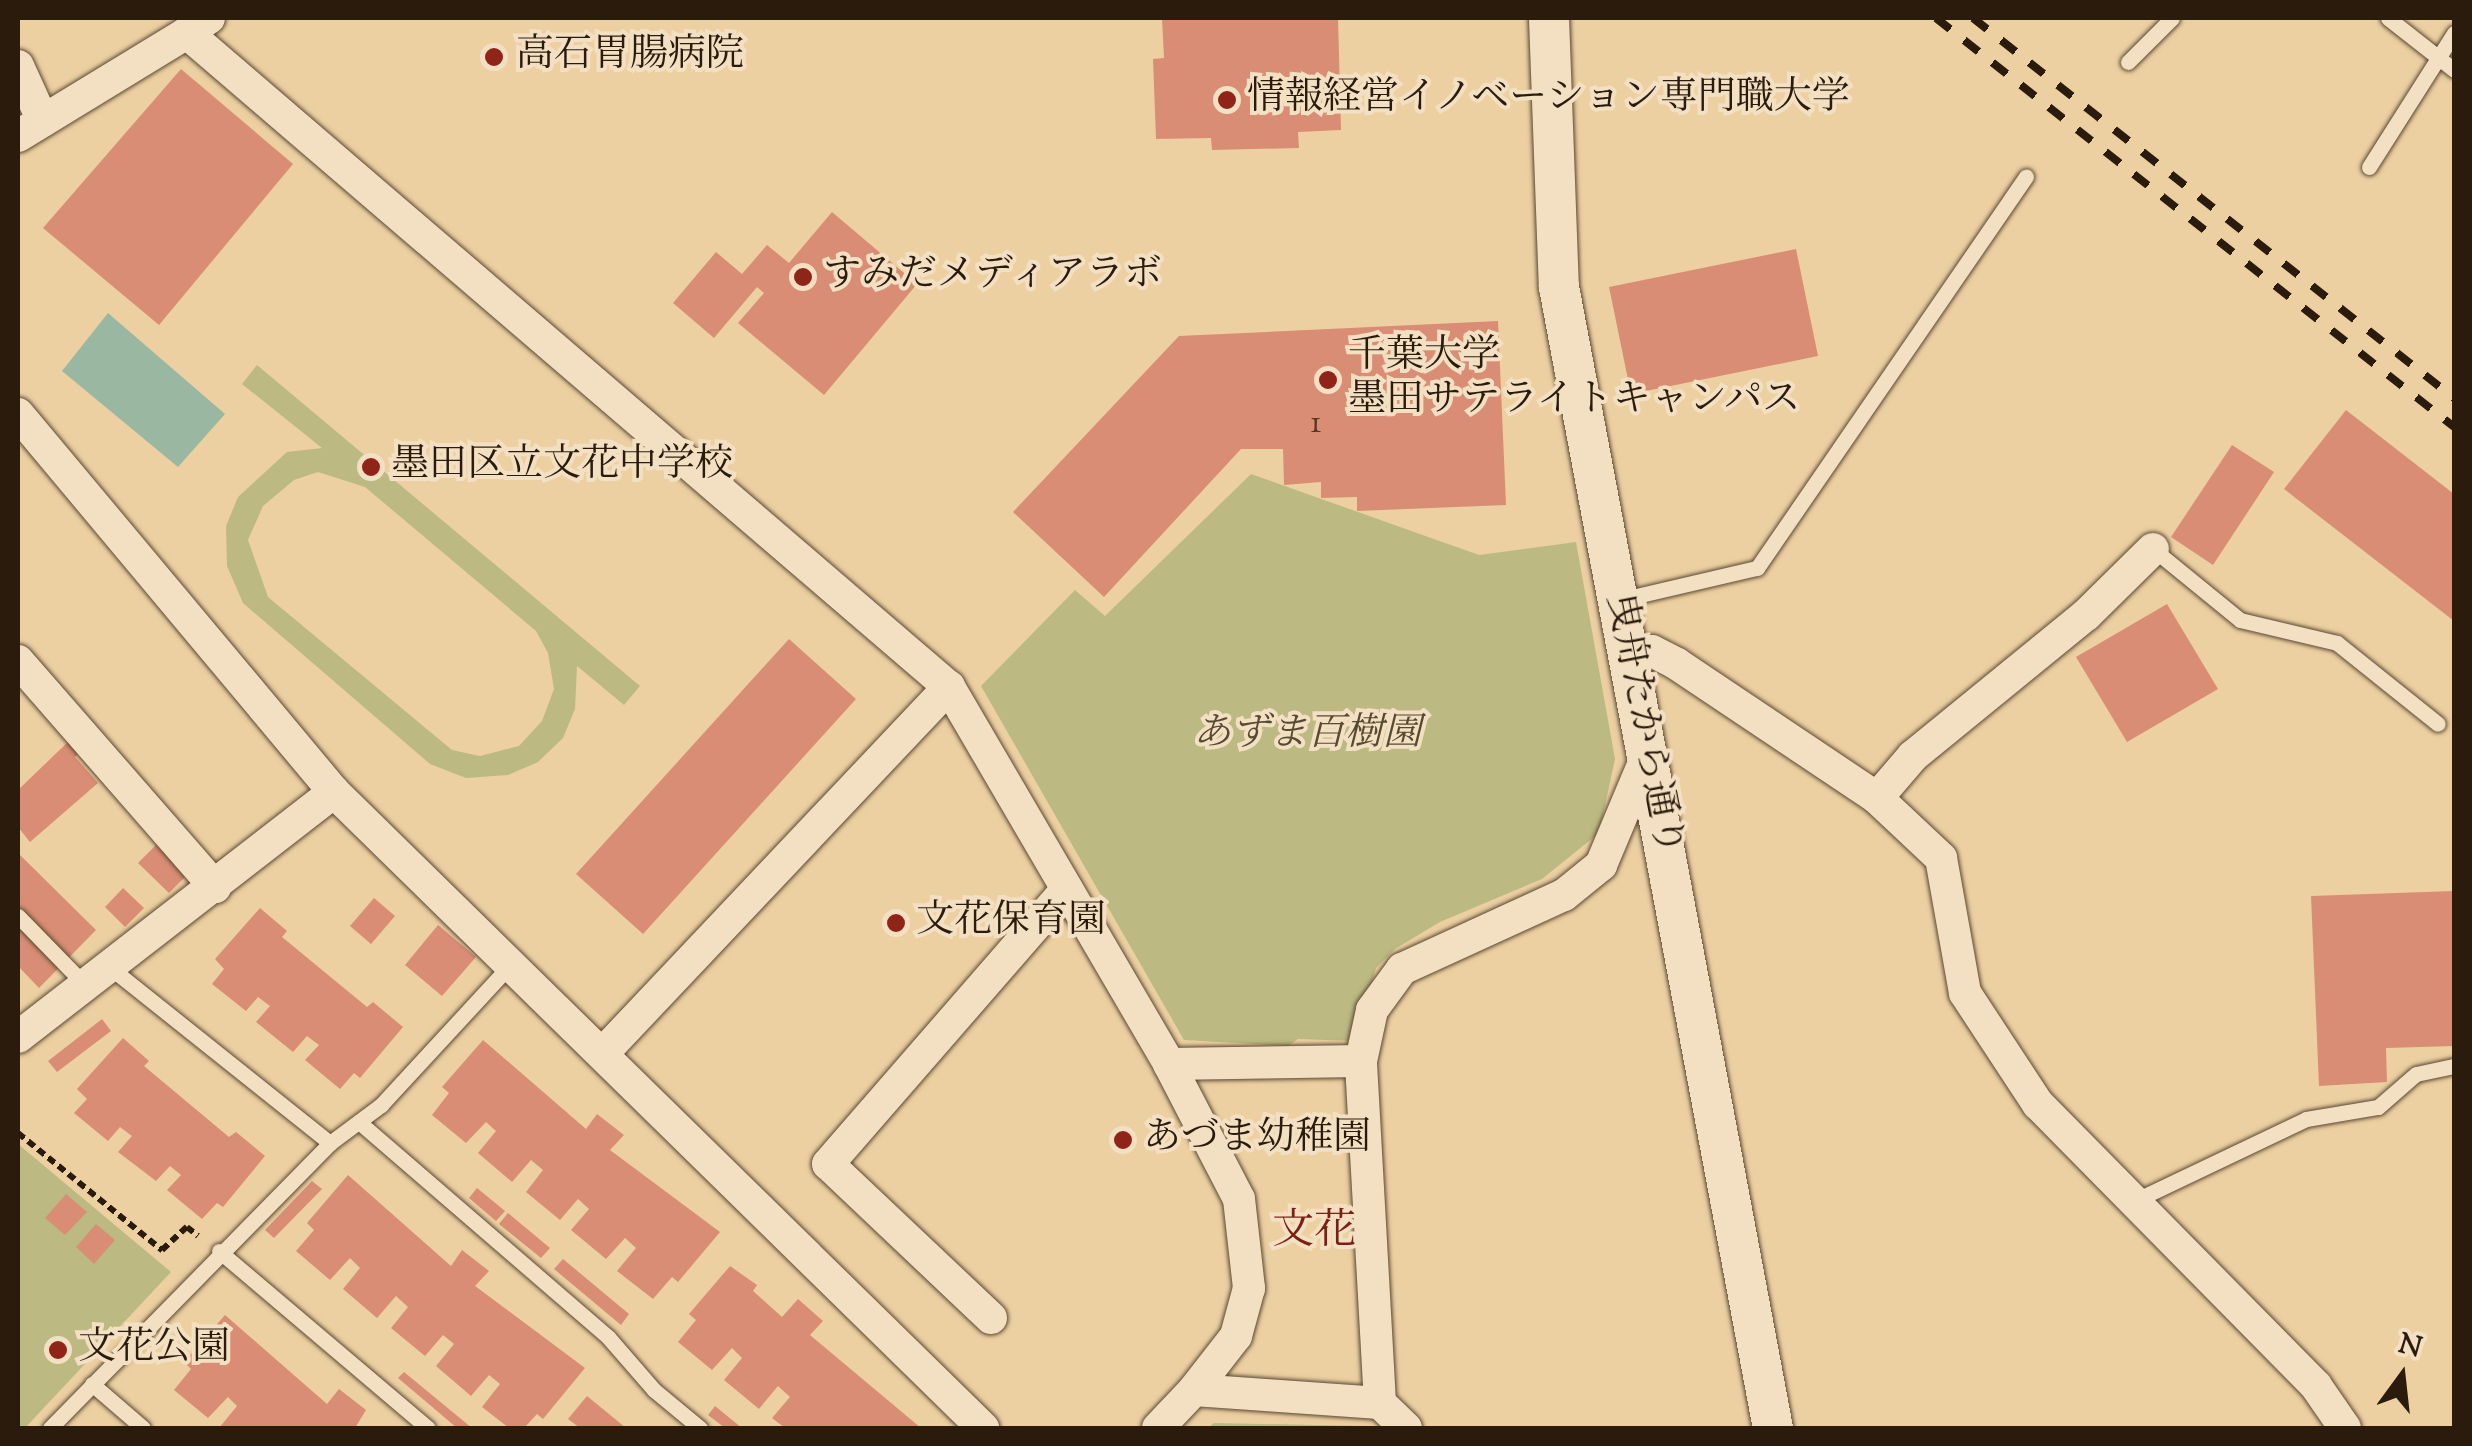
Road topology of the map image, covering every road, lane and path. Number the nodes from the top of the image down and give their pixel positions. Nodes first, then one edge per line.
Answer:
1 (1549, 18) edge
2 (2172, 18) edge
3 (2388, 18) edge
4 (198, 25) edge
5 (2454, 33) edge
6 (2440, 56) junction
7 (2128, 62) dead end
8 (18, 66) edge
9 (2454, 70) edge
10 (30, 128) edge
11 (2369, 167) dead end
12 (2026, 177) dead end
13 (18, 414) edge
14 (2153, 549) joint
15 (1619, 600) junction
16 (1630, 654) junction
17 (18, 661) edge
18 (948, 687) junction
19 (2438, 724) dead end
20 (1648, 753) junction
21 (334, 792) junction
22 (1878, 798) junction
23 (216, 887) junction
24 (1067, 889) junction
25 (18, 916) edge
26 (512, 963) junction
27 (99, 978) junction
28 (18, 1037) edge
29 (604, 1053) junction
30 (1362, 1061) junction
31 (1170, 1064) junction
32 (2454, 1066) edge
33 (359, 1122) junction
34 (18, 1134) edge
35 (330, 1143) junction
36 (2132, 1203) junction
37 (219, 1251) junction
38 (990, 1318) dead end
39 (92, 1384) junction
40 (1194, 1390) junction
41 (1380, 1403) junction
42 (50, 1428) edge
43 (143, 1428) edge
44 (428, 1428) edge
45 (700, 1428) edge
46 (983, 1428) edge
47 (1158, 1428) edge
48 (1406, 1428) edge
49 (1772, 1428) edge
50 (2345, 1428) edge

1 - 15 street, 曳舟たから通り
2 - 7 lane
3 - 6 lane
4 - 10 street
4 - 18 street
5 - 6 lane
6 - 9 lane
6 - 11 lane
8 - 10 street
12 - 15 lane
13 - 21 street
14 - 19 lane
14 - 22 street
15 - 16 street, 曳舟たから通り
16 - 20 street, 曳舟たから通り
16 - 22 street
17 - 23 street
18 - 24 street
18 - 29 street
20 - 30 street
20 - 49 street, 曳舟たから通り
21 - 23 street
21 - 26 street
22 - 36 street
23 - 27 street
24 - 31 street
24 - 38 street
25 - 27 lane
26 - 29 street
26 - 33 lane
27 - 28 street
27 - 35 lane
29 - 46 street
30 - 31 street
30 - 41 street
31 - 40 street
32 - 36 lane
33 - 35 lane
33 - 45 lane
34 - 37 path
35 - 37 lane
36 - 50 street
37 - 39 lane
37 - 44 lane
39 - 42 lane
39 - 43 lane
40 - 41 street
40 - 47 street
41 - 48 street

